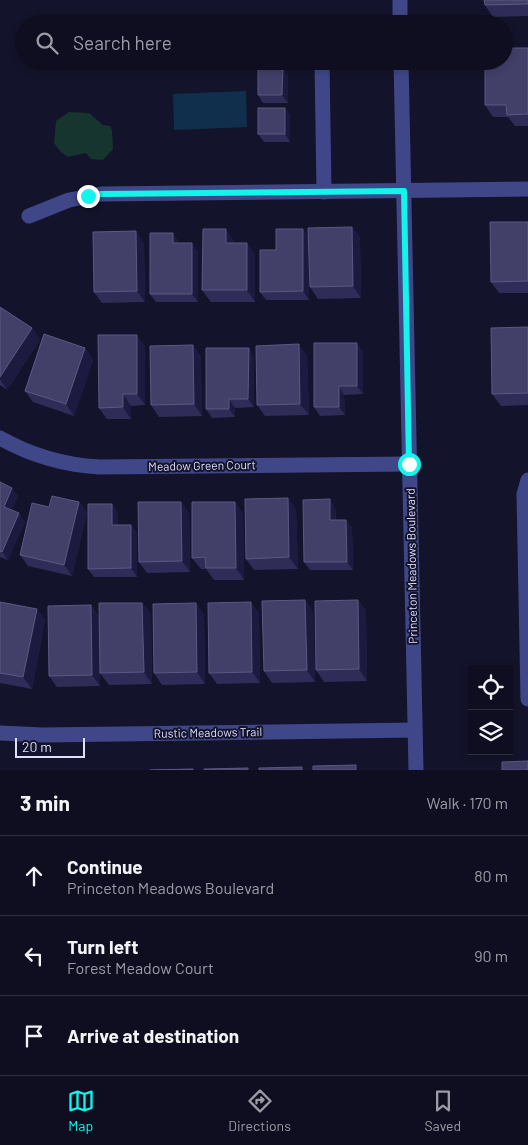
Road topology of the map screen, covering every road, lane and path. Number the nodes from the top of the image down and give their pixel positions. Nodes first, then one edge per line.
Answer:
1 (400, 0) edge
2 (400, 15) edge
3 (322, 70) edge
4 (401, 70) edge
5 (528, 189) edge
6 (404, 191) junction
7 (324, 192) junction
8 (29, 216) dead end
9 (0, 438) edge
10 (409, 464) junction
11 (528, 480) edge
12 (528, 699) edge
13 (415, 730) junction
14 (0, 733) edge
15 (416, 770) edge

1 - 2 street
3 - 7 street
4 - 6 street, Princeton Meadows Boulevard
5 - 6 street
6 - 7 street
6 - 10 street, Princeton Meadows Boulevard
7 - 8 street
9 - 10 street, Meadow Green Court
10 - 13 street, Princeton Meadows Boulevard
11 - 12 street
13 - 14 street, Rustic Meadows Trail
13 - 15 street, Princeton Meadows Boulevard

